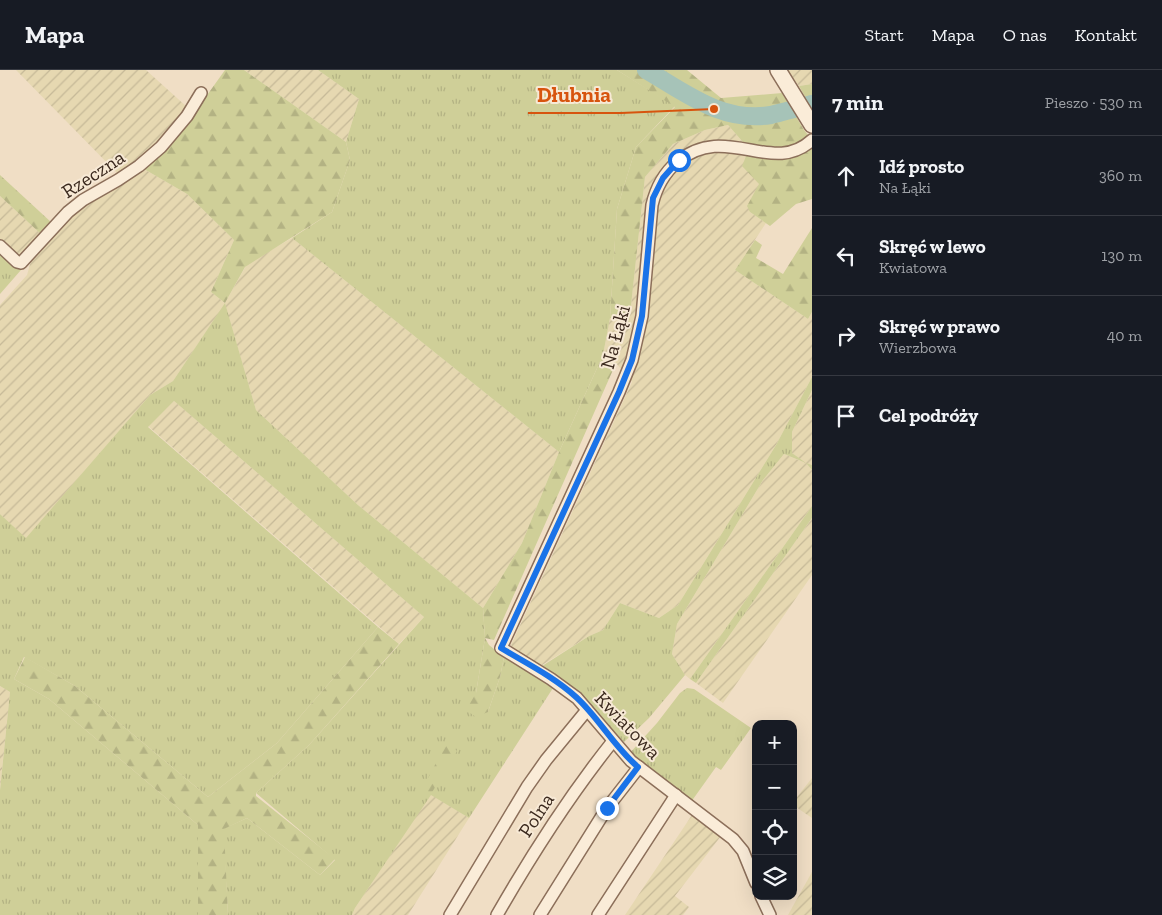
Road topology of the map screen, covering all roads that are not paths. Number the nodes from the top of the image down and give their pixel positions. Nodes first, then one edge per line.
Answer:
1 (778, 70) edge
2 (201, 93) dead end
3 (811, 124) edge
4 (812, 140) edge
5 (0, 246) edge
6 (501, 648) joint
7 (587, 710) junction
8 (613, 741) junction
9 (638, 767) junction
10 (676, 795) junction
11 (752, 873) edge
12 (763, 900) edge
13 (450, 915) edge
14 (497, 915) edge
15 (540, 915) edge
16 (598, 915) edge
17 (770, 915) edge

1 - 3 street
2 - 5 street, Rzeczna
4 - 6 street, Na Łąki
6 - 7 street, Kwiatowa
7 - 8 street, Kwiatowa
7 - 13 street
8 - 9 street, Kwiatowa
8 - 14 street, Polna
9 - 10 street, Kwiatowa
9 - 15 street
10 - 11 street, Kwiatowa
10 - 16 street
12 - 17 street

